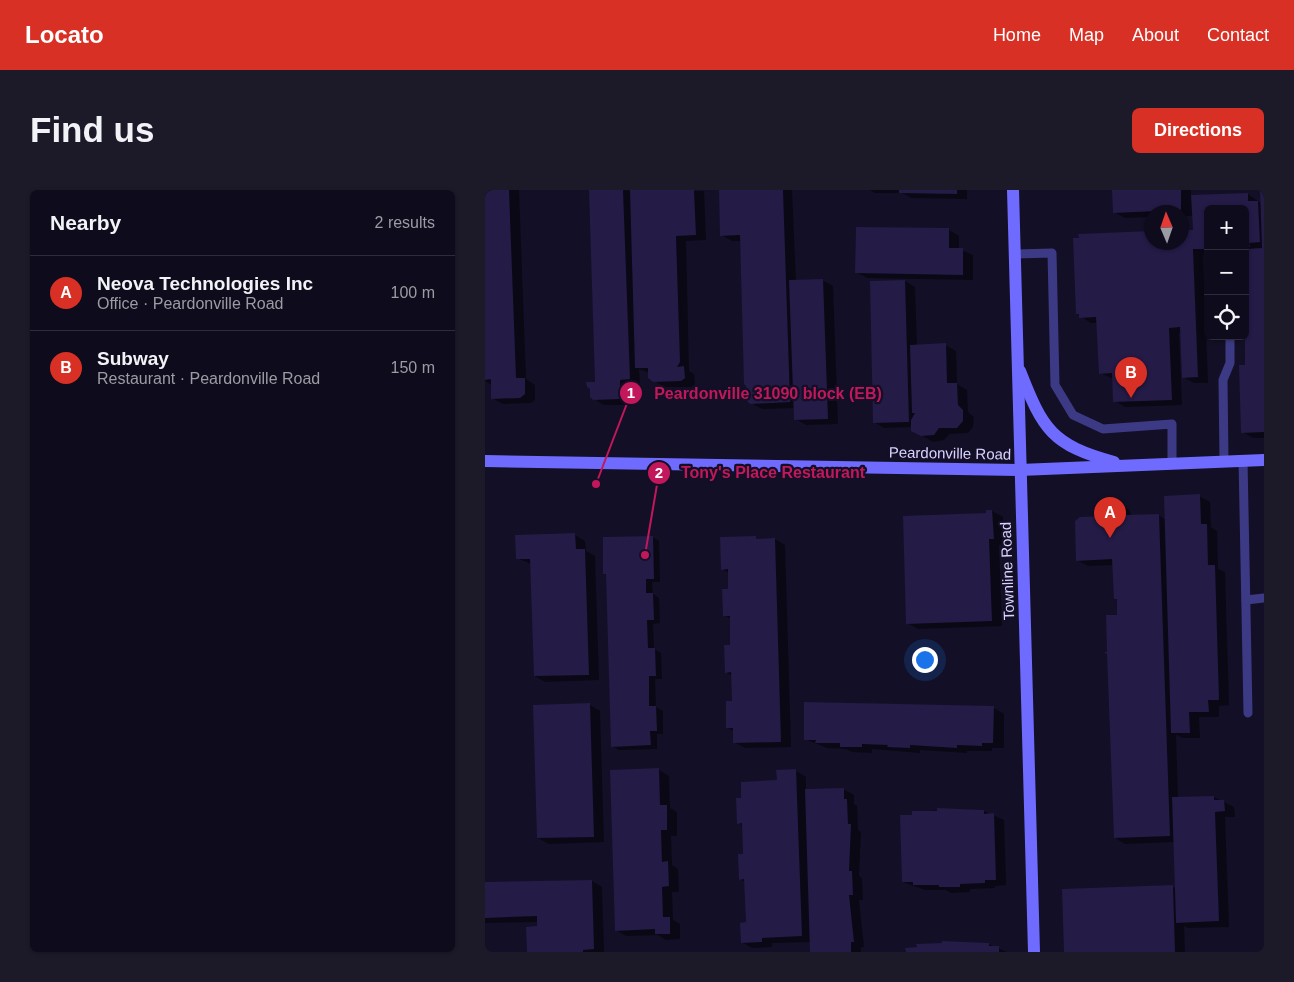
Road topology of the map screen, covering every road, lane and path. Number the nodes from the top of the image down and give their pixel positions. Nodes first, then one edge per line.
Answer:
1 (1013, 190) edge
2 (1015, 254) junction
3 (1230, 340) edge
4 (1017, 362) junction
5 (1243, 460) junction
6 (1264, 460) edge
7 (485, 461) edge
8 (1224, 461) junction
9 (1172, 464) junction
10 (1126, 466) junction
11 (1020, 470) junction
12 (1264, 598) edge
13 (1246, 600) junction
14 (1248, 713) dead end
15 (1034, 952) edge

1 - 2 main road, Townline Road
2 - 4 main road, Townline Road
2 - 9 lane
3 - 8 lane
4 - 10 main road
4 - 11 main road, Townline Road
5 - 6 main road, Peardonville Road
5 - 8 main road, Peardonville Road
5 - 13 lane
7 - 11 main road, Peardonville Road
8 - 9 main road, Peardonville Road
9 - 10 main road, Peardonville Road
10 - 11 main road, Peardonville Road
11 - 15 main road, Townline Road
12 - 13 lane
13 - 14 lane

